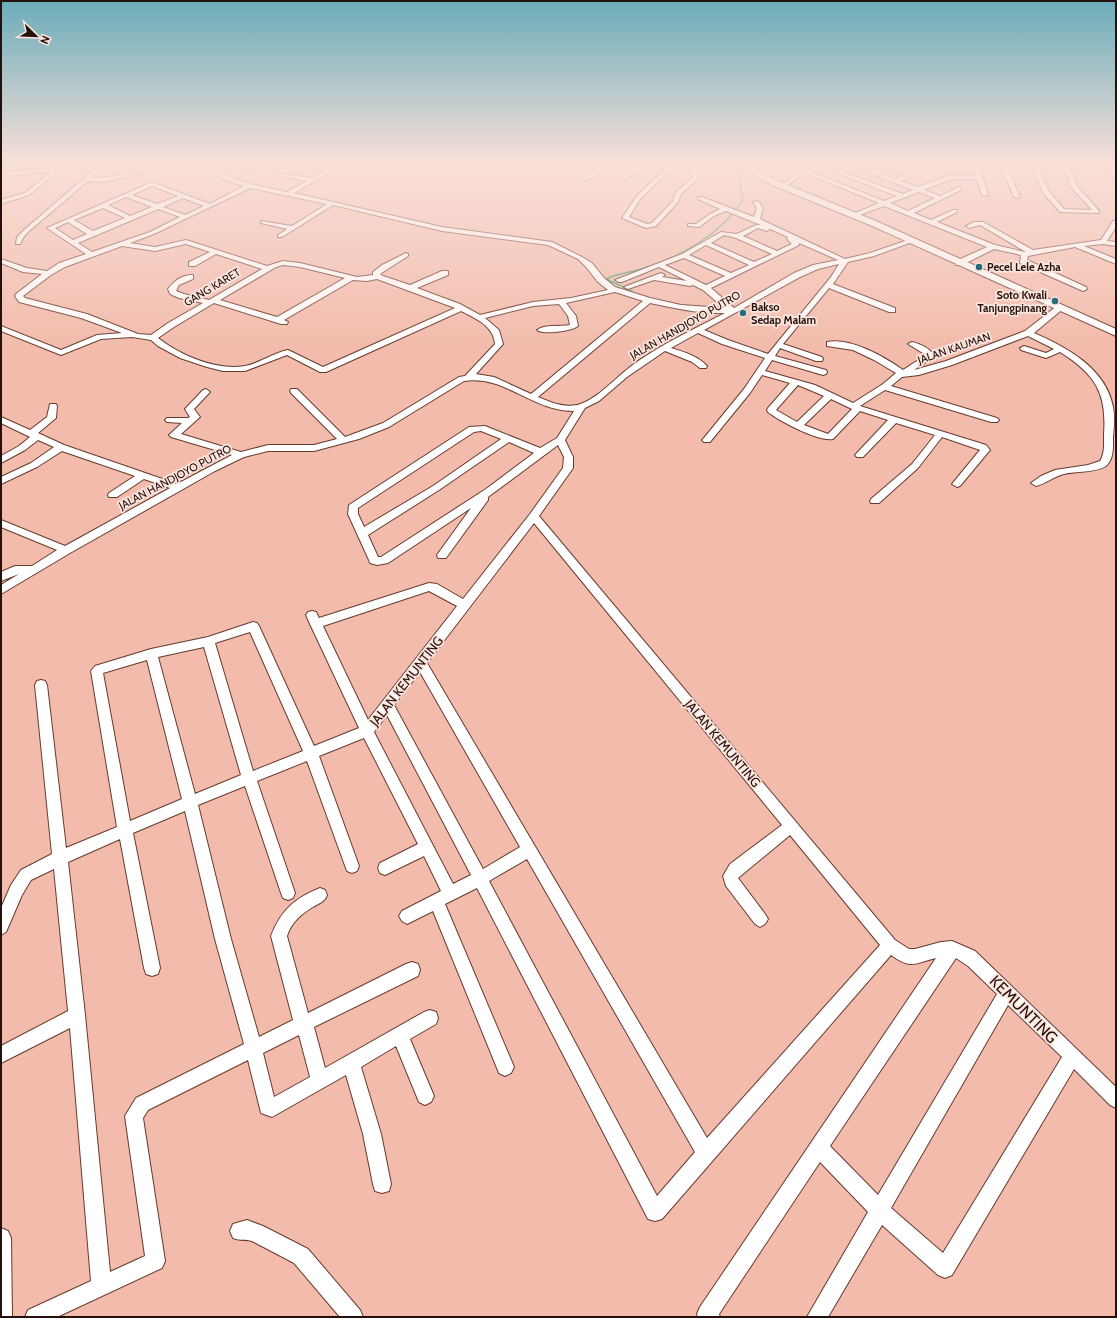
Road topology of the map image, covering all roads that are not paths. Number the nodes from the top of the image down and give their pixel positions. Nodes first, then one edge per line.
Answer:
1 (31, 227) edge
2 (54, 227) edge
3 (80, 227) edge
4 (106, 227) edge
5 (165, 227) edge
6 (286, 227) edge
7 (431, 227) edge
8 (759, 227) edge
9 (761, 227) edge
10 (770, 227) edge
11 (882, 227) edge
12 (943, 227) edge
13 (975, 227) edge
14 (987, 227) edge
15 (1112, 227) edge
16 (293, 228) joint
17 (975, 230) junction
18 (957, 232) junction
19 (92, 234) junction
20 (280, 236) dead end
21 (738, 236) junction
22 (913, 240) junction
23 (72, 242) junction
24 (1103, 242) junction
25 (18, 243) dead end
26 (706, 243) junction
27 (122, 244) junction
28 (1116, 244) edge
29 (225, 245) dead end
30 (1076, 245) junction
31 (993, 247) junction
32 (1003, 249) junction
33 (214, 252) junction
34 (776, 253) junction
35 (1035, 253) junction
36 (91, 254) junction
37 (1025, 254) junction
38 (406, 255) dead end
39 (684, 255) junction
40 (1, 261) edge
41 (845, 261) junction
42 (1116, 262) edge
43 (959, 263) junction
44 (192, 264) dead end
45 (753, 264) junction
46 (660, 265) junction
47 (267, 268) junction
48 (672, 271) junction
49 (48, 273) junction
50 (445, 273) dead end
51 (377, 275) junction
52 (731, 276) junction
53 (190, 277) dead end
54 (353, 277) junction
55 (654, 278) junction
56 (619, 280) dead end
57 (828, 285) junction
58 (628, 287) dead end
59 (410, 288) junction
60 (706, 288) junction
61 (1083, 289) dead end
62 (616, 290) junction
63 (648, 300) junction
64 (211, 301) junction
65 (560, 301) junction
66 (461, 308) junction
67 (1060, 308) junction
68 (734, 310) junction
69 (892, 310) dead end
70 (715, 311) junction
71 (479, 317) junction
72 (278, 320) junction
73 (286, 323) dead end
74 (1, 328) edge
75 (541, 330) dead end
76 (698, 330) junction
77 (1028, 333) junction
78 (1116, 333) edge
79 (132, 335) junction
80 (153, 338) junction
81 (830, 344) dead end
82 (912, 344) dead end
83 (778, 345) junction
84 (665, 348) junction
85 (1024, 348) dead end
86 (1061, 349) junction
87 (767, 356) junction
88 (819, 359) dead end
89 (702, 366) dead end
90 (761, 372) junction
91 (823, 372) dead end
92 (902, 373) junction
93 (469, 377) junction
94 (796, 382) junction
95 (884, 387) junction
96 (294, 391) dead end
97 (206, 392) dead end
98 (830, 395) junction
99 (532, 398) junction
100 (53, 406) dead end
101 (582, 406) junction
102 (856, 407) junction
103 (1, 420) edge
104 (170, 420) dead end
105 (894, 420) junction
106 (994, 420) dead end
107 (190, 421) junction
108 (799, 426) junction
109 (941, 433) junction
110 (34, 435) junction
111 (508, 439) junction
112 (560, 440) junction
113 (707, 440) dead end
114 (344, 441) junction
115 (61, 447) junction
116 (541, 452) junction
117 (241, 455) junction
118 (860, 455) dead end
119 (1, 460) edge
120 (144, 475) junction
121 (1, 481) edge
122 (1036, 482) dead end
123 (957, 484) dead end
124 (179, 488) junction
125 (490, 491) junction
126 (112, 495) dead end
127 (875, 501) dead end
128 (534, 516) junction
129 (1, 522) edge
130 (363, 533) junction
131 (66, 550) junction
132 (442, 555) dead end
133 (34, 570) junction
134 (1, 577) edge
135 (1, 590) edge
136 (464, 605) junction
137 (208, 641) junction
138 (151, 654) junction
139 (420, 662) junction
140 (41, 685) dead end
141 (388, 705) junction
142 (366, 731) junction
143 (311, 753) junction
144 (249, 779) junction
145 (190, 802) junction
146 (791, 826) junction
147 (125, 830) junction
148 (427, 847) junction
149 (529, 850) junction
150 (60, 858) junction
151 (352, 866) dead end
152 (385, 868) dead end
153 (481, 878) junction
154 (288, 893) dead end
155 (450, 893) junction
156 (320, 895) dead end
157 (436, 901) junction
158 (406, 916) dead end
159 (760, 919) dead end
160 (1, 927) edge
161 (890, 945) junction
162 (952, 949) junction
163 (152, 968) dead end
164 (412, 970) dead end
165 (1008, 992) junction
166 (77, 1015) junction
167 (430, 1018) dead end
168 (304, 1025) junction
169 (400, 1035) junction
170 (254, 1050) junction
171 (1, 1054) edge
172 (1072, 1056) junction
173 (351, 1062) junction
174 (505, 1067) dead end
175 (320, 1081) junction
176 (425, 1096) dead end
177 (1116, 1099) edge
178 (818, 1148) junction
179 (706, 1153) junction
180 (382, 1184) dead end
181 (880, 1210) junction
182 (240, 1231) dead end
183 (1, 1238) edge
184 (101, 1286) junction
185 (2, 1317) edge
186 (35, 1317) edge
187 (353, 1317) edge
188 (710, 1317) edge
189 (817, 1317) edge

1 - 25 street
2 - 23 street
3 - 19 street
4 - 19 street
5 - 27 street
6 - 16 street
7 - 62 street
8 - 21 street
9 - 34 street
10 - 41 street
11 - 22 main road
12 - 18 street
13 - 17 street
14 - 35 street
15 - 24 street
16 - 20 street
17 - 18 street
17 - 32 street
18 - 31 street
19 - 23 street
21 - 26 street
21 - 34 street
22 - 41 street, JALAN HANDJOYO PUTRO
22 - 43 main road
23 - 36 street
24 - 28 street
24 - 30 street
26 - 39 street
26 - 45 street
27 - 33 street
27 - 36 street
29 - 33 street
30 - 35 street
30 - 42 street
31 - 32 street
31 - 43 street
32 - 37 street
33 - 44 street
33 - 47 street
34 - 45 street
35 - 37 street
36 - 49 street
37 - 61 street
38 - 51 street
39 - 46 street
39 - 52 street
40 - 49 street
41 - 57 street
41 - 68 street, JALAN HANDJOYO PUTRO
43 - 67 main road
45 - 52 street
46 - 48 street
46 - 56 street
47 - 54 street, GANG KARET
47 - 64 street, GANG KARET
48 - 55 street
48 - 60 street
49 - 79 street
50 - 59 street
51 - 54 street, GANG KARET
51 - 59 street
52 - 60 street
53 - 64 street
54 - 72 street
55 - 58 street
55 - 60 street
57 - 69 street
57 - 83 street
59 - 66 street
60 - 68 street
60 - 70 street
62 - 63 street
62 - 65 street
63 - 70 street
63 - 99 street
64 - 72 street
64 - 80 street, GANG KARET
65 - 71 street
65 - 75 street
66 - 71 street
66 - 80 street
67 - 77 street, JALAN KAUMAN
67 - 78 main road
68 - 70 street
68 - 76 street, JALAN HANDJOYO PUTRO
71 - 93 street
72 - 73 street
74 - 79 street
76 - 84 street, JALAN HANDJOYO PUTRO
76 - 87 street
77 - 86 street
77 - 92 street, JALAN KAUMAN
79 - 80 street
81 - 92 street
82 - 92 street
83 - 87 street
83 - 88 street
84 - 89 street
84 - 101 street, JALAN HANDJOYO PUTRO
85 - 86 street
86 - 122 street
87 - 90 street
87 - 91 street
90 - 94 street
90 - 113 street
92 - 95 street, JALAN KAUMAN
93 - 99 street
93 - 114 street, JALAN HANDJOYO PUTRO
94 - 98 street
94 - 108 street
95 - 102 street, JALAN KAUMAN
95 - 106 street
96 - 114 street
97 - 107 street
98 - 102 street
98 - 108 street
99 - 101 street
100 - 110 street
101 - 112 street
102 - 105 street
102 - 108 street, JALAN KAUMAN
103 - 110 street
104 - 107 street
105 - 109 street
105 - 118 street
107 - 117 street
109 - 123 street
109 - 127 street
110 - 115 street
110 - 119 street
111 - 116 street
111 - 130 street
111 - 130 street
112 - 116 street
112 - 128 street, JALAN KEMUNTING
114 - 117 street, JALAN HANDJOYO PUTRO
115 - 120 street
115 - 121 street
116 - 125 street
117 - 124 street, JALAN HANDJOYO PUTRO
120 - 124 street
120 - 126 street
124 - 131 street, JALAN HANDJOYO PUTRO
125 - 130 street
125 - 132 street
128 - 136 street, JALAN KEMUNTING
128 - 146 street, JALAN KEMUNTING
129 - 131 street
131 - 133 street, JALAN HANDJOYO PUTRO
133 - 134 street
133 - 135 street, JALAN HANDJOYO PUTRO
136 - 139 street, JALAN KEMUNTING
136 - 142 street
137 - 138 street
137 - 143 street
137 - 144 street
138 - 145 street
138 - 147 street
139 - 141 street, JALAN KEMUNTING
139 - 149 street
140 - 150 street
141 - 142 street, JALAN KEMUNTING
141 - 153 street
142 - 143 street
142 - 148 street
143 - 144 street
143 - 151 street
144 - 145 street
144 - 154 street
145 - 147 street
145 - 170 street
146 - 159 street
146 - 161 street, JALAN KEMUNTING
147 - 150 street
147 - 163 street
148 - 152 street
148 - 155 street
149 - 153 street
149 - 179 street
150 - 160 street
150 - 166 street
153 - 155 street
153 - 179 street
155 - 157 street
156 - 168 street
157 - 158 street
157 - 174 street
161 - 162 street, JALAN KEMUNTING
161 - 179 street
162 - 165 street, KEMUNTING
162 - 178 street
164 - 168 street
165 - 172 street, KEMUNTING
165 - 181 street
166 - 171 street
166 - 184 street
167 - 169 street
168 - 170 street
168 - 175 street
169 - 173 street
169 - 176 street
170 - 175 street
170 - 184 street
172 - 177 street, KEMUNTING
172 - 181 street
173 - 175 street
173 - 180 street
178 - 181 street
178 - 188 street
181 - 189 street
182 - 187 street
183 - 185 street
184 - 186 street

